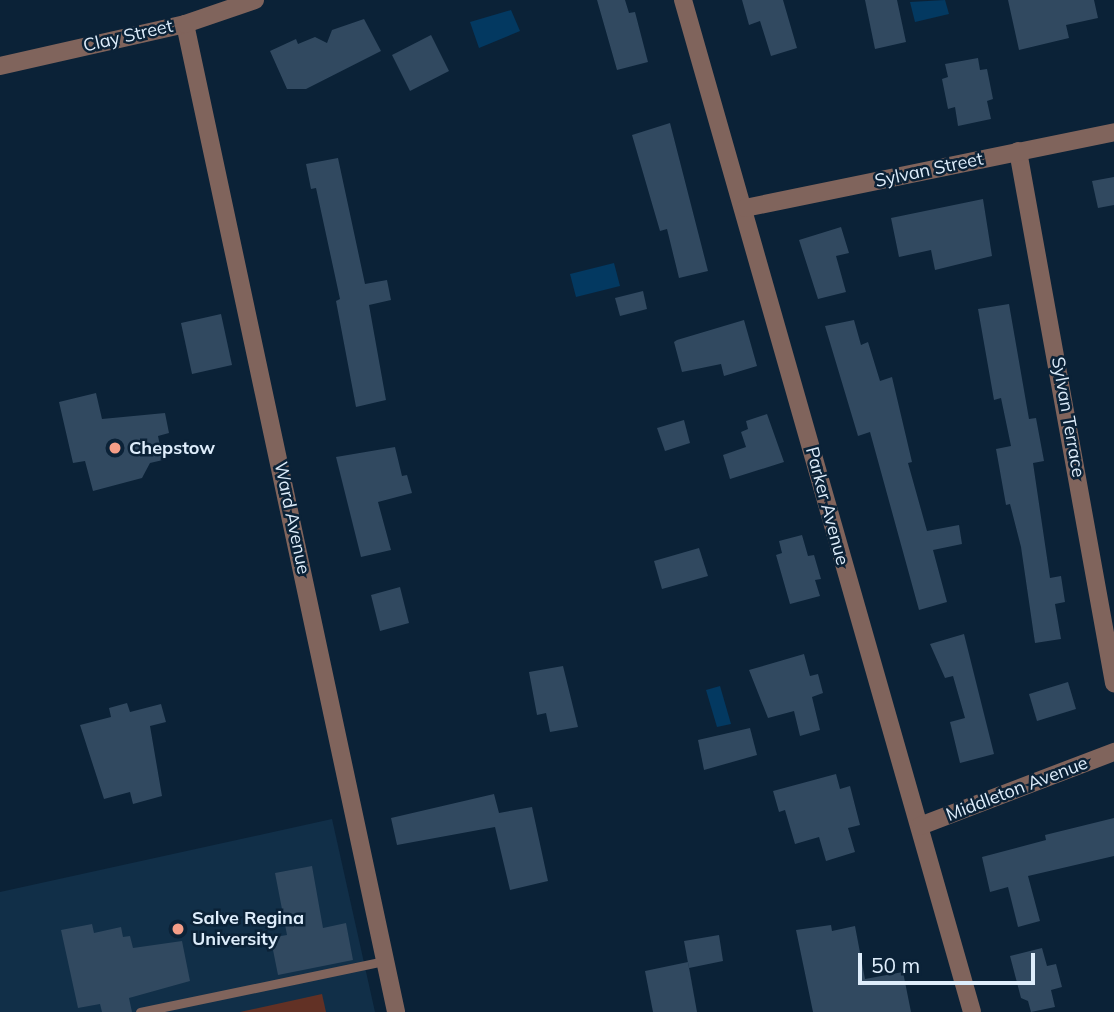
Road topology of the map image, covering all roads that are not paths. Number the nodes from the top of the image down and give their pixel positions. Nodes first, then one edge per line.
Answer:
1 (255, 0) edge
2 (683, 0) edge
3 (185, 24) junction
4 (0, 66) edge
5 (1114, 132) edge
6 (1018, 151) junction
7 (745, 208) junction
8 (1114, 683) edge
9 (1114, 752) edge
10 (920, 826) junction
11 (385, 961) junction
12 (140, 1012) edge
13 (396, 1012) edge
14 (972, 1012) edge

1 - 3 street, Clay Street
2 - 7 street, Parker Avenue
3 - 4 street, Clay Street
3 - 11 street, Ward Avenue
5 - 6 street, Sylvan Street
6 - 7 street, Sylvan Street
6 - 8 street, Sylvan Terrace
7 - 10 street, Parker Avenue
9 - 10 street, Middleton Avenue
10 - 14 street, Parker Avenue
11 - 12 lane
11 - 13 street, Ward Avenue

